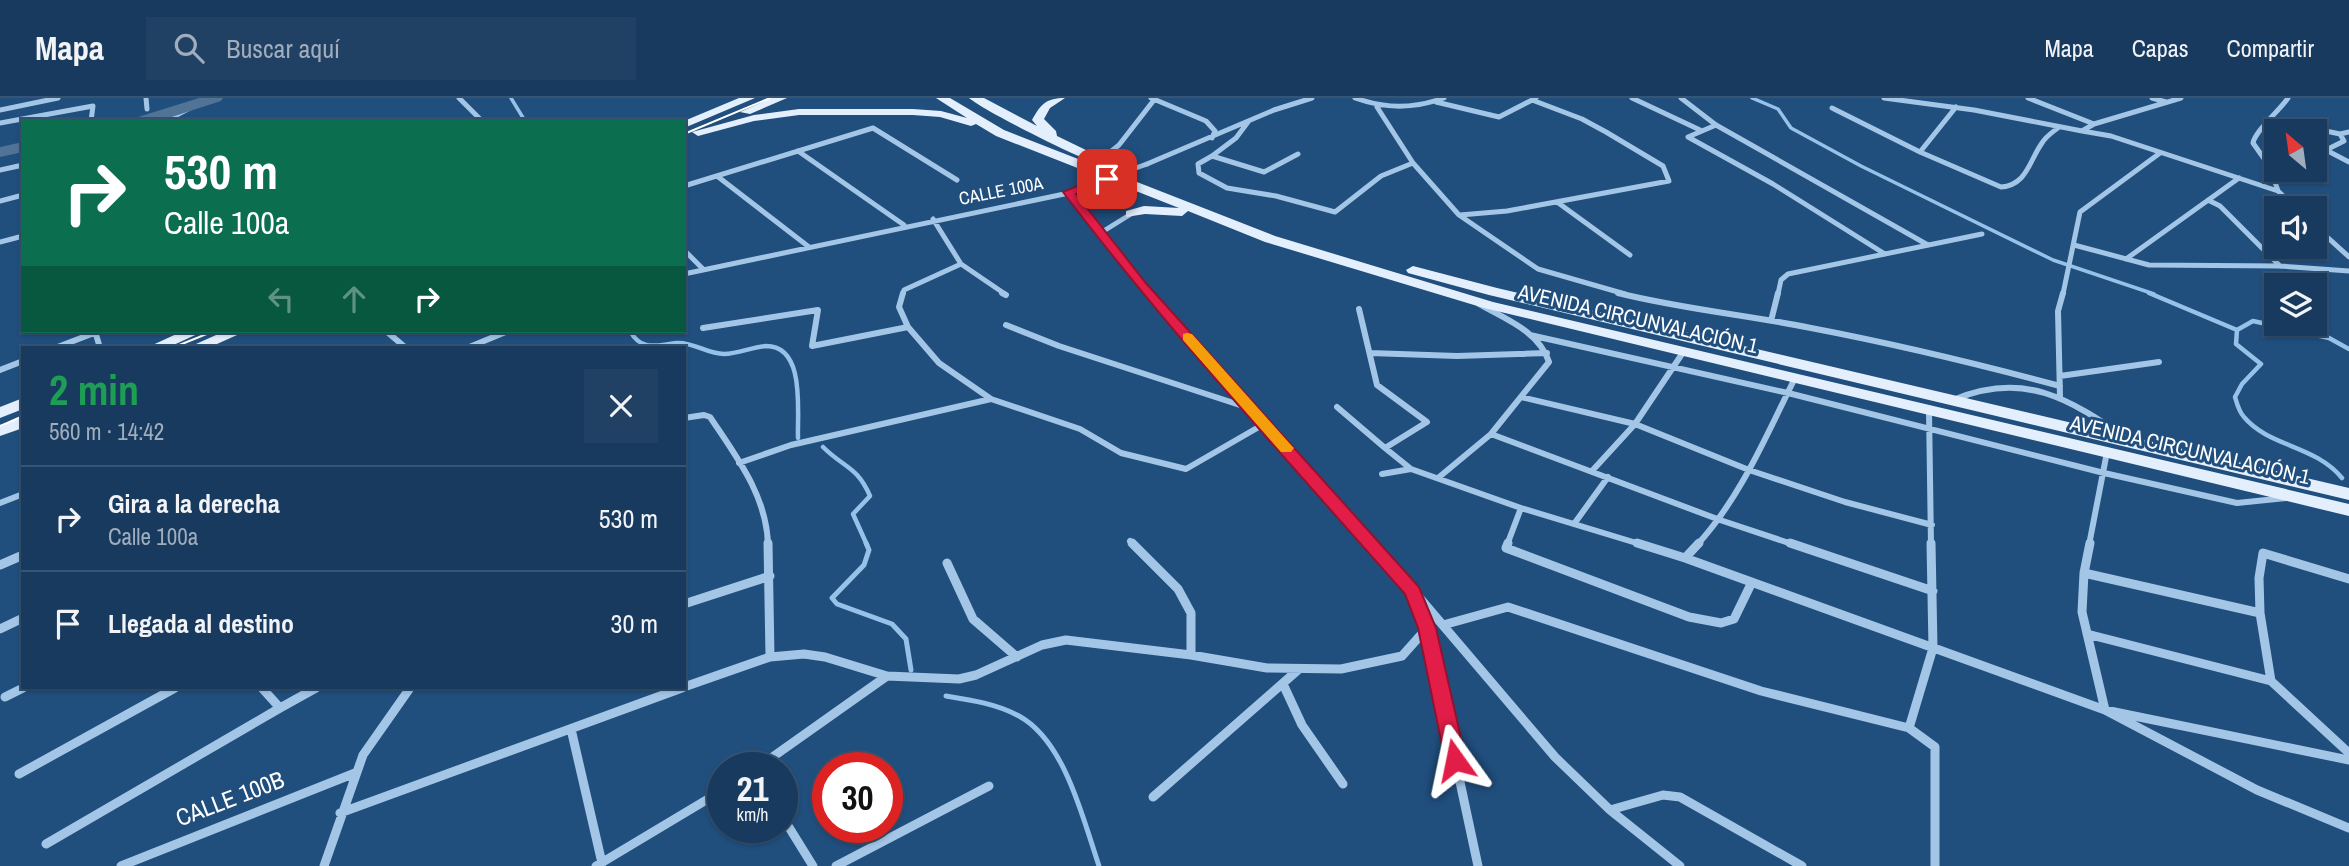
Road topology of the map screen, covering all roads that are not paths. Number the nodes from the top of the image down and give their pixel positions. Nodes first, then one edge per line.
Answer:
1 (58, 98) edge
2 (146, 98) edge
3 (459, 98) edge
4 (738, 98) edge
5 (749, 98) edge
6 (781, 98) edge
7 (825, 98) edge
8 (899, 98) edge
9 (942, 98) edge
10 (975, 98) edge
11 (1059, 98) edge
12 (1312, 98) edge
13 (1355, 98) edge
14 (1444, 98) edge
15 (1632, 98) edge
16 (1681, 98) edge
17 (1885, 98) edge
18 (2028, 98) edge
19 (2152, 98) edge
20 (2181, 98) edge
21 (2288, 98) edge
22 (1152, 99) edge
23 (1534, 99) edge
24 (1436, 102) junction
25 (2167, 103) junction
26 (1377, 107) junction
27 (1955, 107) junction
28 (1832, 108) dead end
29 (147, 109) dead end
30 (0, 110) edge
31 (64, 111) junction
32 (719, 111) junction
33 (63, 119) edge
34 (90, 119) edge
35 (480, 119) edge
36 (2269, 119) edge
37 (1249, 121) junction
38 (0, 122) edge
39 (686, 124) edge
40 (2094, 124) junction
41 (2264, 124) edge
42 (1716, 125) junction
43 (2059, 127) junction
44 (1700, 130) junction
45 (2082, 131) junction
46 (2328, 131) edge
47 (698, 132) junction
48 (2349, 132) edge
49 (1000, 133) junction
50 (2340, 134) junction
51 (686, 137) edge
52 (1212, 138) junction
53 (798, 151) junction
54 (1079, 152) junction
55 (1920, 152) junction
56 (2160, 153) junction
57 (1298, 154) dead end
58 (1212, 156) junction
59 (2264, 159) edge
60 (1099, 161) junction
61 (2349, 162) edge
62 (1413, 163) junction
63 (21, 165) edge
64 (0, 170) edge
65 (717, 176) junction
66 (2239, 178) junction
67 (957, 180) dead end
68 (2275, 182) edge
69 (1121, 183) junction
70 (686, 185) edge
71 (2278, 191) junction
72 (1069, 192) junction
73 (21, 196) edge
74 (2283, 196) edge
75 (2208, 200) junction
76 (0, 201) edge
77 (1557, 202) junction
78 (1130, 214) junction
79 (1207, 215) junction
80 (1459, 215) junction
81 (933, 219) junction
82 (904, 225) junction
83 (1102, 232) junction
84 (1982, 234) dead end
85 (21, 237) edge
86 (2327, 237) edge
87 (0, 242) edge
88 (1928, 245) junction
89 (2074, 245) junction
90 (809, 247) junction
91 (686, 252) edge
92 (1885, 254) junction
93 (1630, 255) dead end
94 (2349, 257) edge
95 (2126, 259) junction
96 (961, 264) junction
97 (2280, 266) junction
98 (703, 269) junction
99 (2349, 271) edge
100 (686, 273) edge
101 (1006, 295) dead end
102 (1469, 299) junction
103 (1359, 309) dead end
104 (1770, 321) junction
105 (1006, 325) dead end
106 (908, 327) junction
107 (703, 328) dead end
108 (92, 333) edge
109 (191, 333) edge
110 (233, 333) edge
111 (388, 333) edge
112 (503, 333) edge
113 (1530, 335) junction
114 (60, 346) edge
115 (159, 346) edge
116 (200, 346) edge
117 (404, 346) edge
118 (472, 346) edge
119 (1684, 351) junction
120 (1370, 353) junction
121 (1548, 353) junction
122 (21, 362) edge
123 (2159, 362) dead end
124 (1673, 367) junction
125 (0, 370) edge
126 (2060, 376) junction
127 (1795, 378) junction
128 (2060, 386) junction
129 (1788, 393) junction
130 (1521, 397) junction
131 (2060, 397) junction
132 (991, 399) junction
133 (1952, 400) junction
134 (21, 404) edge
135 (1337, 407) dead end
136 (1250, 408) junction
137 (1929, 410) junction
138 (0, 413) edge
139 (686, 418) edge
140 (21, 423) edge
141 (1264, 424) junction
142 (1635, 424) junction
143 (1930, 429) junction
144 (0, 431) edge
145 (1491, 433) junction
146 (2134, 443) junction
147 (1385, 448) junction
148 (2106, 452) junction
149 (739, 463) junction
150 (1411, 469) junction
151 (1749, 470) junction
152 (1592, 471) junction
153 (2104, 473) junction
154 (1382, 474) dead end
155 (1608, 477) junction
156 (1438, 478) junction
157 (2349, 494) edge
158 (21, 495) edge
159 (2294, 497) junction
160 (0, 503) edge
161 (1521, 509) junction
162 (2349, 510) edge
163 (1720, 520) junction
164 (1574, 524) junction
165 (1932, 525) junction
166 (1130, 541) dead end
167 (21, 556) edge
168 (1685, 558) junction
169 (947, 563) dead end
170 (0, 565) edge
171 (2084, 573) junction
172 (770, 576) junction
173 (2349, 579) edge
174 (1752, 582) junction
175 (1413, 591) junction
176 (1933, 591) junction
177 (686, 603) edge
178 (2260, 613) junction
179 (21, 619) edge
180 (1443, 625) junction
181 (1427, 628) junction
182 (0, 629) edge
183 (2087, 634) junction
184 (1934, 648) junction
185 (1191, 655) junction
186 (770, 657) junction
187 (1017, 657) junction
188 (1300, 669) junction
189 (887, 676) junction
190 (2272, 681) junction
191 (1283, 684) junction
192 (686, 686) edge
193 (21, 689) edge
194 (173, 689) edge
195 (263, 689) edge
196 (314, 689) edge
197 (409, 689) edge
198 (664, 691) edge
199 (5, 697) dead end
200 (280, 708) junction
201 (2105, 710) junction
202 (1909, 728) junction
203 (571, 729) junction
204 (780, 752) edge
205 (2349, 753) edge
206 (2349, 760) edge
207 (355, 773) junction
208 (19, 774) dead end
209 (1343, 784) dead end
210 (989, 786) dead end
211 (1153, 797) dead end
212 (707, 800) edge
213 (1610, 810) junction
214 (341, 813) junction
215 (2349, 828) edge
216 (798, 842) edge
217 (46, 844) dead end
218 (599, 864) edge
219 (121, 866) edge
220 (324, 866) edge
221 (813, 866) edge
222 (835, 866) edge
223 (1478, 866) edge
224 (1680, 866) edge
225 (1802, 866) edge
226 (1935, 866) edge

1 - 30 street
2 - 29 street
3 - 35 street
4 - 32 main road
5 - 32 main road
6 - 47 main road
7 - 8 main road
9 - 49 main road, AVENIDA CIRCUNVALACIÓN 1
10 - 54 main road, AVENIDA CIRCUNVALACIÓN 1
11 - 54 main road
12 - 37 street, CALLE 100A
13 - 26 street
14 - 24 street
15 - 44 street
16 - 42 street
17 - 27 street
18 - 40 street
19 - 25 street
20 - 25 street
21 - 36 street
22 - 52 street
22 - 60 street
23 - 24 street
23 - 77 street
24 - 26 street
25 - 40 street
26 - 62 street
27 - 43 street
27 - 55 street
28 - 55 street
31 - 33 street
31 - 34 street
31 - 38 street
32 - 39 main road
37 - 52 street, CALLE 100A
37 - 58 street
40 - 45 street
41 - 59 street
42 - 44 street
42 - 88 street
43 - 45 street
43 - 55 street
44 - 92 street
45 - 56 street
46 - 50 street
47 - 49 main road
47 - 51 main road
48 - 50 street
49 - 69 main road, AVENIDA CIRCUNVALACIÓN 1
50 - 61 street
52 - 72 street, CALLE 100A, bridge
53 - 65 street
53 - 67 street
53 - 82 street
54 - 60 main road, AVENIDA CIRCUNVALACIÓN 1
56 - 66 street
56 - 89 street
57 - 58 street
58 - 62 street
60 - 133 main road, AVENIDA CIRCUNVALACIÓN 1
62 - 80 street
63 - 64 street
65 - 70 street
65 - 90 street
66 - 71 street
66 - 75 street
68 - 71 street
69 - 78 main road
69 - 79 main road, AVENIDA CIRCUNVALACIÓN 1
71 - 74 street
72 - 81 street, CALLE 100A
72 - 83 street
73 - 76 street
75 - 95 street
75 - 97 street
77 - 80 street
77 - 93 street
78 - 79 main road
78 - 83 street
79 - 102 main road, AVENIDA CIRCUNVALACIÓN 1
80 - 104 street
81 - 82 street, CALLE 100A
81 - 96 street
82 - 90 street, CALLE 100A
83 - 136 street
84 - 88 street
85 - 87 street
86 - 94 street
88 - 92 street
89 - 95 street
89 - 126 street
90 - 98 street, CALLE 100A
91 - 98 street
92 - 104 street
95 - 97 street
96 - 101 street
96 - 106 street
97 - 99 street
98 - 100 street, CALLE 100A
102 - 113 street
102 - 119 main road, AVENIDA CIRCUNVALACIÓN 1
103 - 120 street
104 - 128 street
105 - 136 street
106 - 107 street
106 - 132 street
108 - 114 street
109 - 115 main road
110 - 116 main road
111 - 117 street
112 - 118 street
113 - 121 street
113 - 124 street
119 - 124 street
119 - 127 main road, AVENIDA CIRCUNVALACIÓN 1
120 - 121 street
120 - 147 street
121 - 130 street
122 - 125 street
123 - 126 street
124 - 129 street
124 - 142 street
126 - 128 street
127 - 129 street
127 - 137 main road, AVENIDA CIRCUNVALACIÓN 1
128 - 131 street
129 - 143 street
129 - 151 street
130 - 142 street
130 - 145 street
131 - 133 street
131 - 146 street
132 - 141 street
132 - 149 street
133 - 146 main road, AVENIDA CIRCUNVALACIÓN 1
134 - 138 main road
135 - 147 street
136 - 141 street
137 - 143 street
137 - 148 main road, AVENIDA CIRCUNVALACIÓN 1
139 - 149 street
140 - 144 main road
141 - 175 street
142 - 151 street
142 - 152 street
143 - 153 street
143 - 165 street
145 - 152 street
145 - 156 street
146 - 157 main road, AVENIDA CIRCUNVALACIÓN 1
147 - 150 street
148 - 153 street
148 - 159 main road, AVENIDA CIRCUNVALACIÓN 1
149 - 172 street
150 - 154 street
150 - 156 street
151 - 163 street
151 - 165 street
152 - 155 street
153 - 159 street
153 - 171 street
155 - 163 street
155 - 164 street
156 - 161 street
158 - 160 street
159 - 162 main road, AVENIDA CIRCUNVALACIÓN 1
161 - 164 street
161 - 174 street
163 - 168 street
163 - 176 street
164 - 168 street
165 - 176 street
166 - 185 street
167 - 170 street
168 - 174 street
169 - 187 street
171 - 178 street
171 - 183 street
172 - 177 street
172 - 186 street
173 - 178 street
174 - 184 street
175 - 180 street
175 - 181 street
176 - 184 street
178 - 190 street
179 - 182 street
180 - 202 street
180 - 213 street
181 - 188 street
181 - 223 street
183 - 190 street
183 - 201 street
184 - 201 street
184 - 202 street
185 - 187 street
185 - 188 street
186 - 189 street
186 - 192 street
187 - 189 street
188 - 191 street
189 - 204 street
190 - 205 street
191 - 209 street
191 - 211 street
193 - 199 street
194 - 208 street
195 - 200 street
196 - 200 street
197 - 207 street
198 - 203 street
200 - 217 street
201 - 206 street
201 - 215 street
202 - 226 street
203 - 214 street
203 - 218 street
207 - 214 street
207 - 219 street, CALLE 100B
210 - 222 street
212 - 218 street
213 - 224 street
213 - 225 street
214 - 220 street
216 - 221 street

